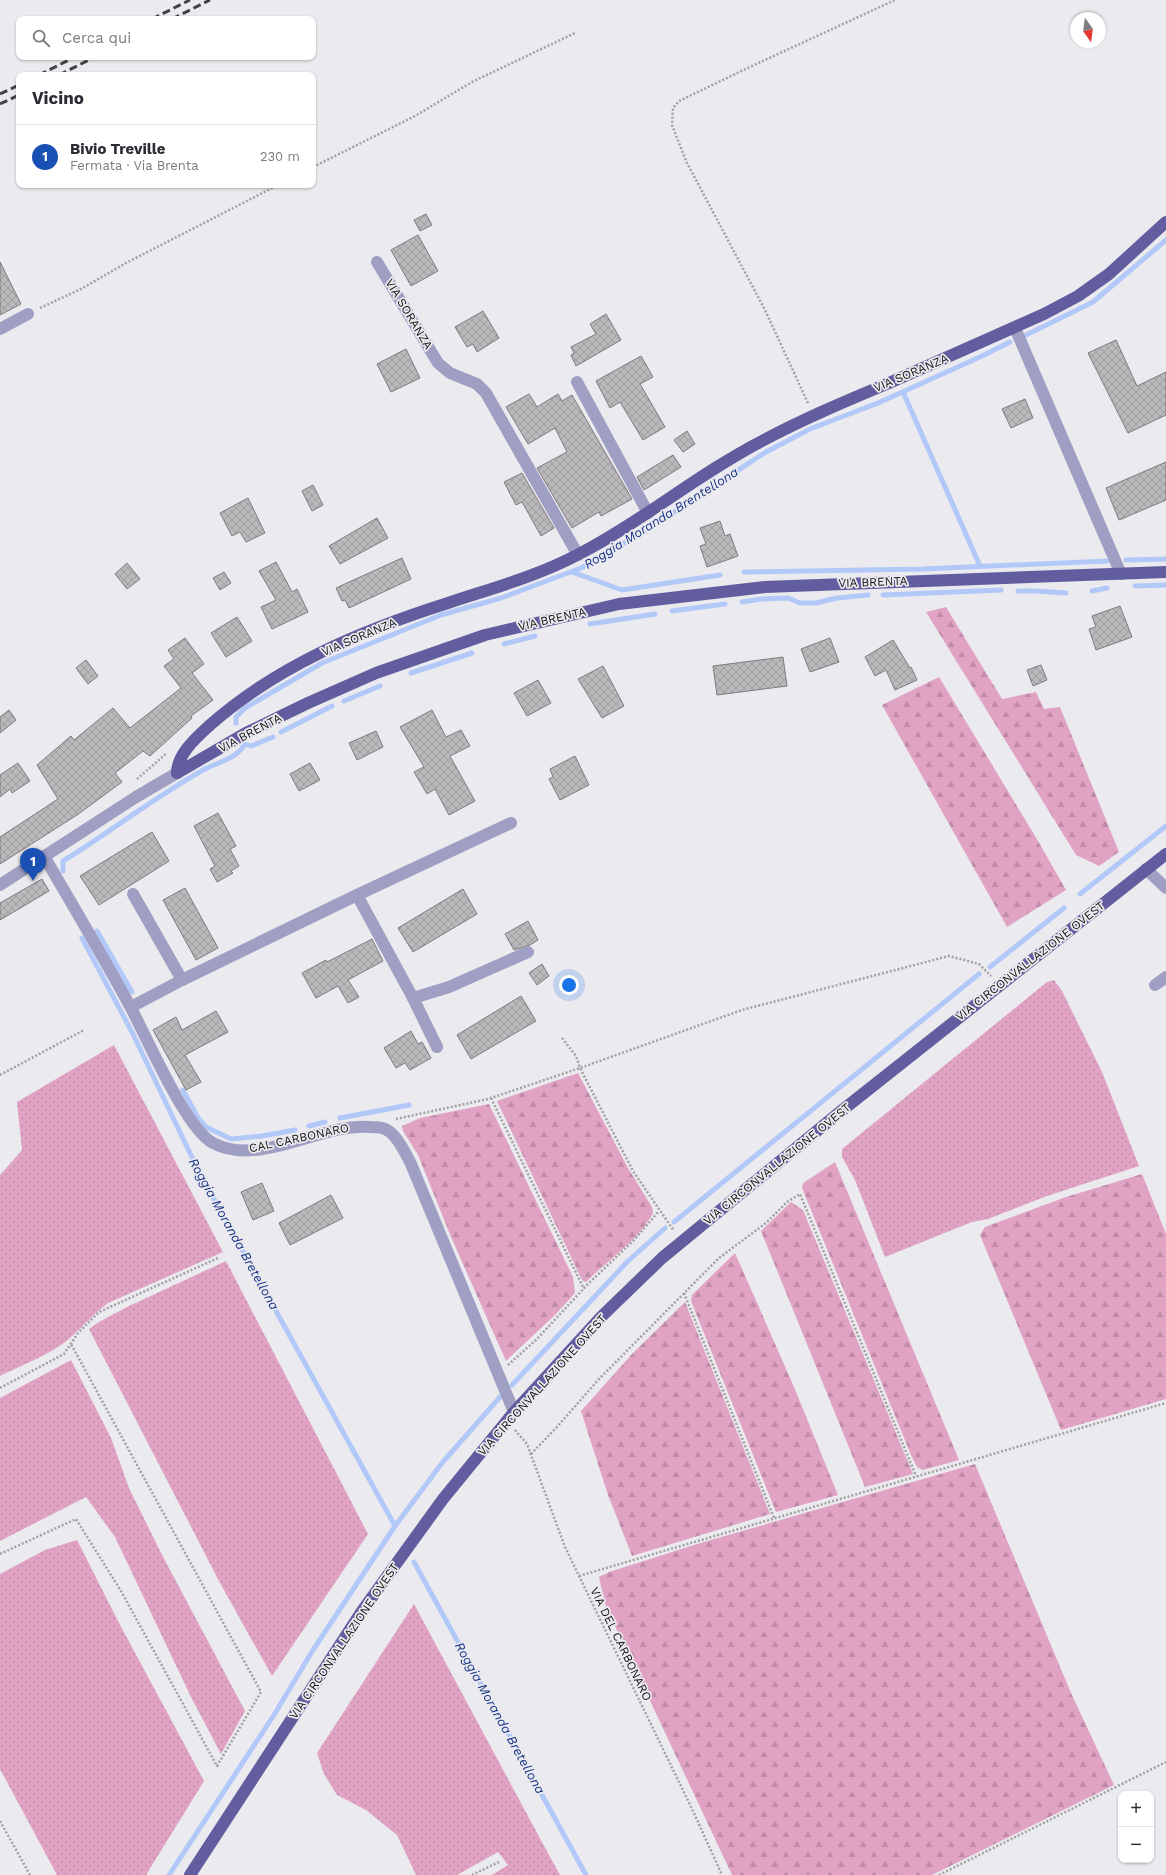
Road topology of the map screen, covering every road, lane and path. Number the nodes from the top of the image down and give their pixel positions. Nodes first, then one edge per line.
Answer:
1 (896, 0) edge
2 (575, 34) dead end
3 (316, 166) edge
4 (272, 188) edge
5 (1166, 222) edge
6 (377, 262) dead end
7 (28, 314) joint
8 (1014, 328) junction
9 (0, 329) edge
10 (577, 382) dead end
11 (813, 415) junction
12 (648, 512) junction
13 (578, 555) junction
14 (1166, 572) edge
15 (1121, 574) junction
16 (169, 751) dead end
17 (177, 773) junction
18 (132, 783) dead end
19 (511, 823) dead end
20 (1166, 854) edge
21 (44, 856) junction
22 (1146, 869) junction
23 (0, 885) edge
24 (1166, 888) edge
25 (133, 894) dead end
26 (356, 895) junction
27 (528, 952) dead end
28 (1166, 978) edge
29 (182, 980) junction
30 (1000, 984) junction
31 (1155, 985) dead end
32 (413, 998) junction
33 (131, 1007) junction
34 (84, 1030) dead end
35 (562, 1038) dead end
36 (437, 1047) dead end
37 (580, 1068) junction
38 (0, 1075) edge
39 (491, 1098) junction
40 (389, 1120) dead end
41 (659, 1212) junction
42 (673, 1230) dead end
43 (218, 1258) dead end
44 (584, 1289) junction
45 (684, 1293) junction
46 (71, 1344) junction
47 (499, 1373) junction
48 (0, 1388) edge
49 (1166, 1403) edge
50 (510, 1417) junction
51 (531, 1454) junction
52 (916, 1476) junction
53 (774, 1518) junction
54 (0, 1554) edge
55 (579, 1576) junction
56 (1166, 1762) edge
57 (0, 1821) edge
58 (499, 1862) dead end
59 (30, 1875) edge
60 (190, 1875) edge
61 (472, 1875) edge
62 (722, 1875) edge
63 (939, 1875) edge

1 - 11 path
2 - 3 path
4 - 7 path
5 - 8 main road, VIA SORANZA
6 - 13 street, VIA SORANZA
7 - 9 street
8 - 11 main road, VIA SORANZA
8 - 15 street
10 - 12 street
11 - 12 main road, VIA SORANZA
12 - 13 main road, VIA SORANZA
13 - 17 main road, VIA SORANZA
14 - 15 main road, VIA BRENTA
15 - 17 main road, VIA BRENTA
16 - 18 path
17 - 21 street, VIA BRENTA
19 - 26 street
20 - 22 main road, VIA CIRCONVALLAZIONE OVEST
21 - 23 street, VIA BRENTA
21 - 33 street, CAL CARBONARO
22 - 24 street
22 - 30 main road, VIA CIRCONVALLAZIONE OVEST
25 - 29 street
26 - 29 street
26 - 32 street
27 - 32 street
28 - 31 street
29 - 33 street
30 - 37 path
30 - 50 main road, VIA CIRCONVALLAZIONE OVEST
32 - 36 street
33 - 47 street, CAL CARBONARO
34 - 38 path
35 - 37 path
37 - 39 path
37 - 41 path
39 - 40 path
39 - 44 path
41 - 42 path
41 - 44 path
43 - 46 path
44 - 47 path
45 - 51 path
45 - 52 path
45 - 53 path
46 - 48 path
46 - 54 path
47 - 50 street, CAL CARBONARO
49 - 52 path
50 - 51 path, VIA DEL CARBONARO
50 - 60 main road, VIA CIRCONVALLAZIONE OVEST
51 - 55 path, VIA DEL CARBONARO
52 - 53 path
53 - 55 path
55 - 62 path, VIA DEL CARBONARO
56 - 63 path
57 - 59 path
58 - 61 path

